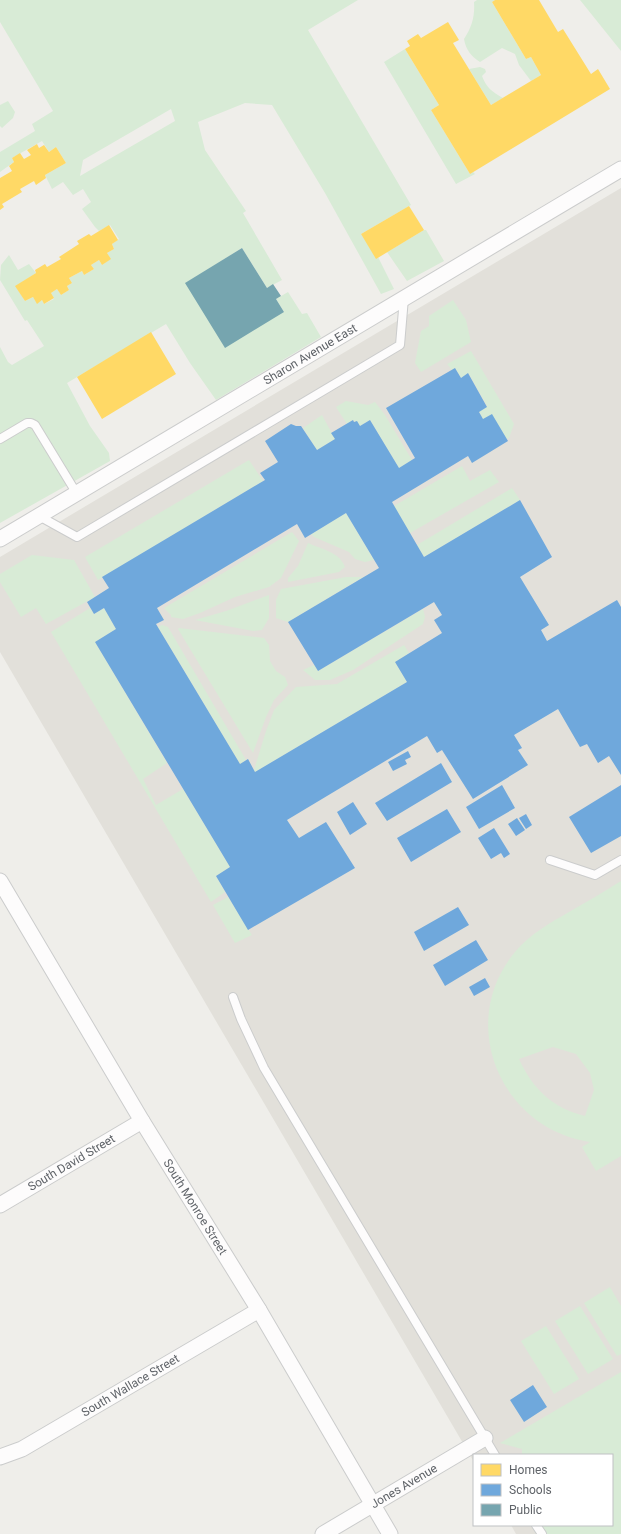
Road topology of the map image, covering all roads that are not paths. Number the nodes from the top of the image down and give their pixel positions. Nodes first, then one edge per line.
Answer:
1 (621, 169) edge
2 (404, 298) junction
3 (0, 439) edge
4 (77, 494) junction
5 (39, 516) junction
6 (0, 539) edge
7 (550, 860) dead end
8 (621, 860) edge
9 (0, 881) edge
10 (232, 997) dead end
11 (142, 1121) junction
12 (0, 1205) edge
13 (258, 1310) junction
14 (485, 1438) junction
15 (493, 1454) edge
16 (0, 1457) edge
17 (373, 1504) junction
18 (322, 1534) edge
19 (390, 1534) edge

1 - 2 street, Sharon Avenue East
2 - 4 street, Sharon Avenue East
2 - 5 lane
3 - 4 lane
4 - 5 street, Sharon Avenue East
5 - 6 street, Sharon Avenue East
7 - 8 lane
9 - 11 street, South Monroe Street
10 - 14 lane
11 - 12 street, South David Street
11 - 13 street, South Monroe Street
13 - 16 street, South Wallace Street
13 - 17 street, South Monroe Street
14 - 15 lane
14 - 17 street, Jones Avenue
17 - 18 street, Jones Avenue
17 - 19 street, South Monroe Street

